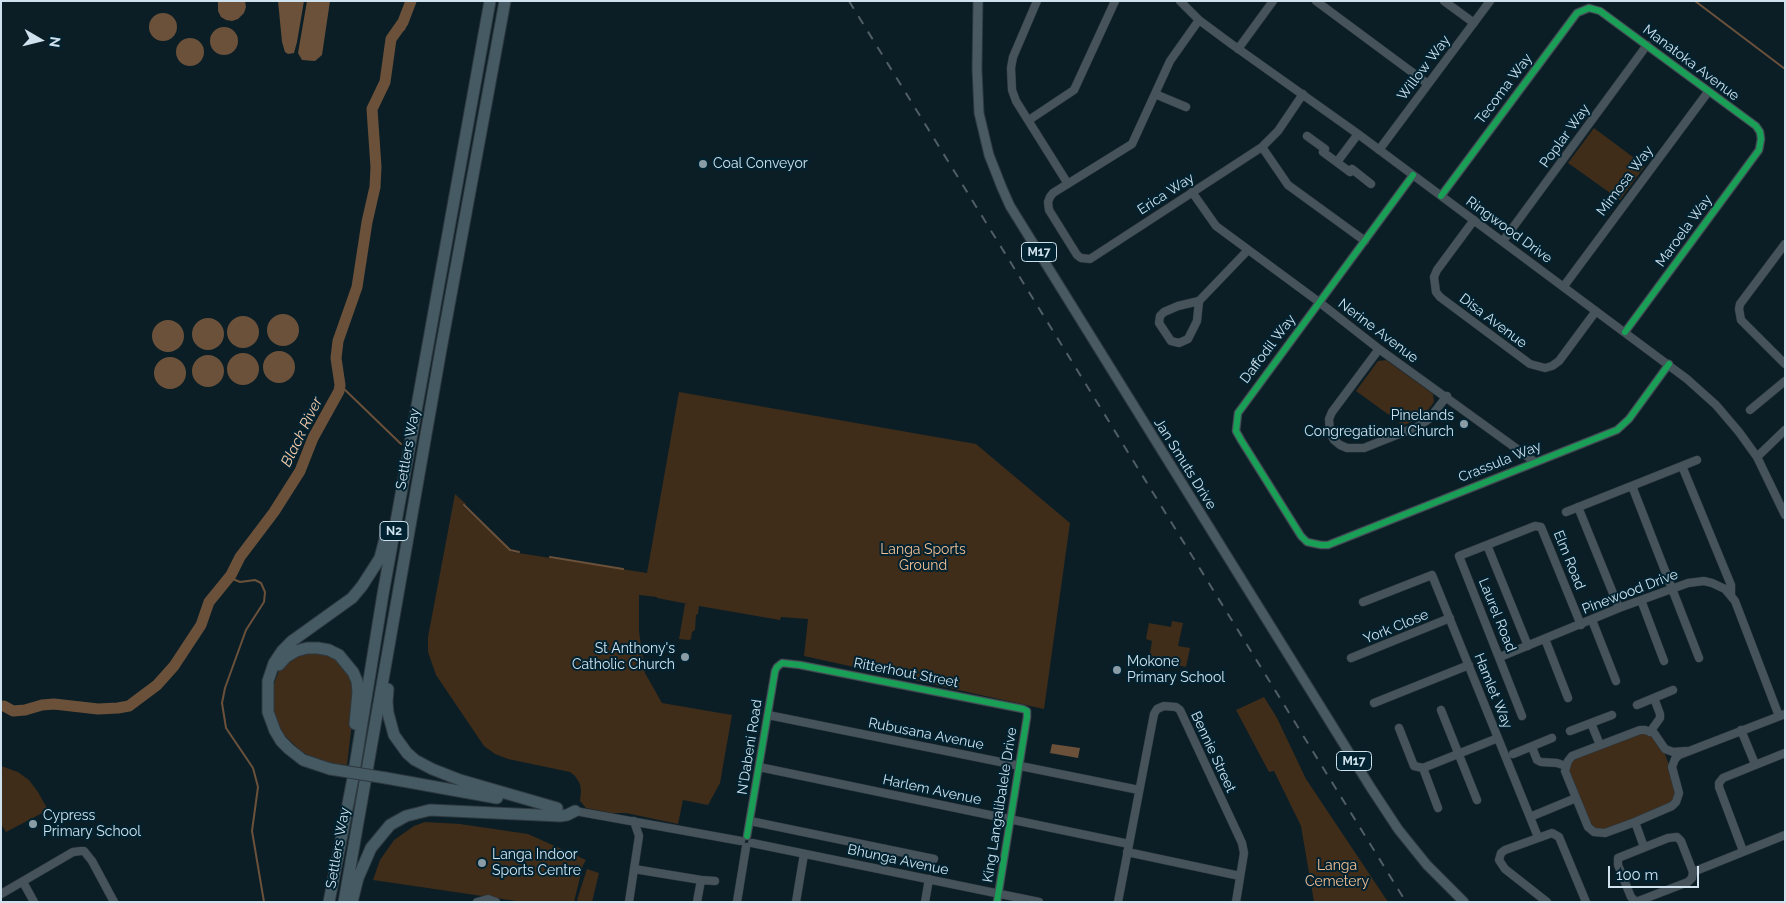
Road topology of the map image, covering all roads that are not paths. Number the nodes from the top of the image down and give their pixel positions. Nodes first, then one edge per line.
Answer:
1 (490, 1) edge
2 (505, 1) edge
3 (978, 1) edge
4 (1038, 1) edge
5 (1115, 1) edge
6 (1180, 1) edge
7 (1273, 1) edge
8 (1316, 1) edge
9 (1444, 1) edge
10 (1490, 1) edge
11 (1595, 8) joint
12 (1199, 20) junction
13 (1474, 23) junction
14 (1647, 45) junction
15 (1238, 49) junction
16 (1428, 84) junction
17 (1708, 92) junction
18 (1155, 94) junction
19 (1304, 94) junction
20 (1186, 107) dead end
21 (1029, 120) junction
22 (1358, 134) junction
23 (1307, 136) dead end
24 (1761, 145) joint
25 (1262, 147) junction
26 (1379, 150) junction
27 (1337, 162) junction
28 (1413, 175) junction
29 (1068, 184) junction
30 (1371, 184) dead end
31 (1192, 192) junction
32 (1441, 196) junction
33 (1474, 220) junction
34 (1365, 241) junction
35 (1503, 241) junction
36 (1248, 250) junction
37 (1783, 250) edge
38 (1564, 286) junction
39 (1199, 301) junction
40 (1319, 302) junction
41 (1596, 310) junction
42 (1625, 332) junction
43 (1379, 349) junction
44 (1669, 364) junction
45 (1785, 364) edge
46 (1785, 380) edge
47 (1447, 396) junction
48 (1750, 410) dead end
49 (1785, 430) edge
50 (1756, 457) junction
51 (1697, 460) dead end
52 (1535, 462) junction
53 (1682, 466) junction
54 (404, 475) junction
55 (1632, 486) junction
56 (1578, 507) junction
57 (1566, 512) dead end
58 (1785, 515) edge
59 (1313, 544) joint
60 (1489, 544) junction
61 (1723, 568) junction
62 (1719, 586) junction
63 (1673, 588) junction
64 (1731, 595) junction
65 (398, 597) junction
66 (1641, 600) junction
67 (1363, 602) dead end
68 (1619, 608) junction
69 (1450, 618) junction
70 (1592, 620) junction
71 (1581, 625) junction
72 (1545, 639) junction
73 (1528, 646) junction
74 (1500, 657) junction
75 (1351, 658) dead end
76 (1699, 658) dead end
77 (1664, 660) dead end
78 (780, 664) joint
79 (1469, 666) junction
80 (1616, 681) dead end
81 (268, 682) junction
82 (1673, 690) dead end
83 (1568, 698) dead end
84 (1654, 698) junction
85 (1374, 703) dead end
86 (1637, 704) dead end
87 (1441, 710) dead end
88 (1026, 711) joint
89 (768, 715) junction
90 (1612, 715) dead end
91 (1782, 715) edge
92 (1522, 716) dead end
93 (1591, 723) junction
94 (1399, 728) dead end
95 (1741, 730) junction
96 (1570, 731) dead end
97 (1650, 732) junction
98 (1498, 738) junction
99 (1552, 738) dead end
100 (1600, 745) junction
101 (1532, 747) junction
102 (1665, 749) junction
103 (1686, 752) junction
104 (1458, 754) junction
105 (1513, 754) dead end
106 (1785, 754) edge
107 (1755, 764) junction
108 (1019, 766) junction
109 (1566, 766) junction
110 (759, 767) junction
111 (1672, 767) junction
112 (1422, 768) junction
113 (353, 778) junction
114 (1139, 790) junction
115 (1576, 798) junction
116 (1477, 800) dead end
117 (556, 808) junction
118 (1438, 808) dead end
119 (575, 811) junction
120 (1530, 817) junction
121 (1010, 819) junction
122 (634, 821) junction
123 (750, 821) junction
124 (1635, 822) junction
125 (1785, 835) edge
126 (1538, 837) junction
127 (746, 842) junction
128 (1644, 847) junction
129 (1128, 848) junction
130 (1743, 851) junction
131 (804, 854) junction
132 (934, 859) dead end
133 (634, 869) junction
134 (1694, 872) junction
135 (1240, 876) junction
136 (929, 879) junction
137 (701, 880) junction
138 (715, 881) dead end
139 (23, 882) junction
140 (1, 894) edge
141 (998, 898) edge
142 (34, 902) edge
143 (114, 902) edge
144 (329, 902) edge
145 (344, 902) edge
146 (352, 902) edge
147 (478, 902) edge
148 (496, 902) edge
149 (629, 902) edge
150 (697, 902) edge
151 (736, 902) edge
152 (796, 902) edge
153 (925, 902) edge
154 (1039, 902) edge
155 (1118, 902) edge
156 (1236, 902) edge
157 (1464, 902) edge
158 (1547, 902) edge
159 (1586, 902) edge
160 (1636, 902) edge

1 - 54 highway, Settlers Way / N2
2 - 65 highway, Settlers Way / N2
3 - 157 main road, Jan Smuts Drive / M17
4 - 21 street
5 - 21 street
6 - 12 street, Ringwood Drive
7 - 15 street
8 - 16 street
9 - 13 street
10 - 13 street, Willow Way
11 - 14 street, Manatoka Avenue
11 - 32 street, Tecoma Way
12 - 15 street, Ringwood Drive
12 - 18 street
13 - 16 street, Willow Way
14 - 17 street, Manatoka Avenue
14 - 35 street, Poplar Way
15 - 19 street, Ringwood Drive
16 - 26 street, Willow Way
17 - 24 street, Manatoka Avenue
17 - 38 street, Mimosa Way
18 - 20 street
18 - 29 street
19 - 22 street, Ringwood Drive
19 - 25 street, Erica Way
21 - 29 street
22 - 26 street, Ringwood Drive
22 - 27 street
23 - 27 street
24 - 42 street, Maroela Way
25 - 31 street, Erica Way
25 - 34 street
26 - 28 street, Ringwood Drive
27 - 30 street
28 - 32 street, Ringwood Drive
28 - 34 street, Daffodil Way
29 - 31 street, Erica Way
31 - 36 street, Nerine Avenue
32 - 33 street, Ringwood Drive
33 - 35 street, Ringwood Drive
33 - 41 street, Disa Avenue
34 - 40 street, Daffodil Way
35 - 38 street, Ringwood Drive
36 - 39 street
36 - 40 street, Nerine Avenue
37 - 45 street
38 - 41 street, Ringwood Drive
39 - 39 street
40 - 43 street, Nerine Avenue
40 - 59 street, Daffodil Way
41 - 42 street, Ringwood Drive
42 - 44 street, Ringwood Drive
43 - 47 street, Nerine Avenue
43 - 47 street
44 - 50 street, Ringwood Drive
44 - 52 street, Crassula Way
46 - 48 street
47 - 52 street, Nerine Avenue
49 - 50 street
50 - 58 street, Ringwood Drive
51 - 53 street
52 - 59 street, Crassula Way
53 - 55 street
53 - 61 street
54 - 81 highway
54 - 113 highway, Settlers Way / N2
55 - 56 street
55 - 63 street
56 - 57 street
56 - 68 street
60 - 71 street, Elm Road
60 - 73 street
60 - 74 street, Laurel Road
61 - 62 street
61 - 64 street
62 - 63 street, Pinewood Drive
62 - 64 street, Pinewood Drive
63 - 66 street, Pinewood Drive
63 - 76 street
64 - 91 street, Pinewood Drive
65 - 117 highway
65 - 145 highway, Settlers Way / N2
66 - 68 street, Pinewood Drive
66 - 77 street
67 - 69 street, Hamlet Way
68 - 70 street, Pinewood Drive
69 - 75 street, York Close
69 - 79 street, Hamlet Way
70 - 71 street, Pinewood Drive
70 - 80 street
71 - 72 street, Pinewood Drive
72 - 73 street, Pinewood Drive
72 - 83 street
73 - 74 street, Pinewood Drive
74 - 92 street, Laurel Road
78 - 88 street, Ritterhout Street
78 - 89 street, N'Dabeni Road
79 - 85 street
79 - 98 street, Hamlet Way
81 - 113 highway
81 - 117 highway, bridge
82 - 84 street
84 - 86 street
84 - 97 street
87 - 104 street
88 - 108 street, King Langalibalele Drive
89 - 108 street, Rubusana Avenue
89 - 110 street, N'Dabeni Road
90 - 93 street
91 - 95 street
93 - 96 street
93 - 100 street
94 - 112 street
95 - 103 street
95 - 107 street
97 - 100 street
97 - 102 street
98 - 104 street
98 - 120 street, Hamlet Way
99 - 101 street
100 - 109 street
101 - 105 street
101 - 109 street
102 - 103 street
102 - 111 street
103 - 111 street
104 - 112 street
104 - 116 street
106 - 107 street
107 - 130 street
108 - 114 street, Rubusana Avenue
108 - 121 street, King Langalibalele Drive
109 - 115 street
110 - 121 street, Harlem Avenue
110 - 123 street, N'Dabeni Road
111 - 124 street
112 - 118 street
113 - 144 highway, Settlers Way / N2
114 - 129 street, Bennie Street
114 - 135 street, Bennie Street
115 - 120 street
115 - 124 street
117 - 119 highway
119 - 122 street, Bhunga Avenue
119 - 146 highway
120 - 126 street, Hamlet Way
121 - 129 street, Harlem Avenue
121 - 141 street, King Langalibalele Drive
122 - 127 street, Bhunga Avenue
122 - 133 street
123 - 127 street, N'Dabeni Road
123 - 132 street, Bhunga Avenue
124 - 128 street
125 - 130 street
126 - 158 street
126 - 159 street
127 - 131 street, Bhunga Avenue
127 - 151 street, N'Dabeni Road
128 - 134 street
128 - 160 street
129 - 135 street, Harlem Avenue
129 - 155 street, Bennie Street
130 - 134 street
131 - 136 street, Bhunga Avenue
131 - 152 street
133 - 137 street
133 - 149 street
134 - 160 street
135 - 156 street, Bennie Street
136 - 141 street, Bhunga Avenue
136 - 153 street
137 - 138 street
137 - 150 street
139 - 140 street
139 - 142 street
139 - 143 street
141 - 154 street, Bhunga Avenue
147 - 148 street

